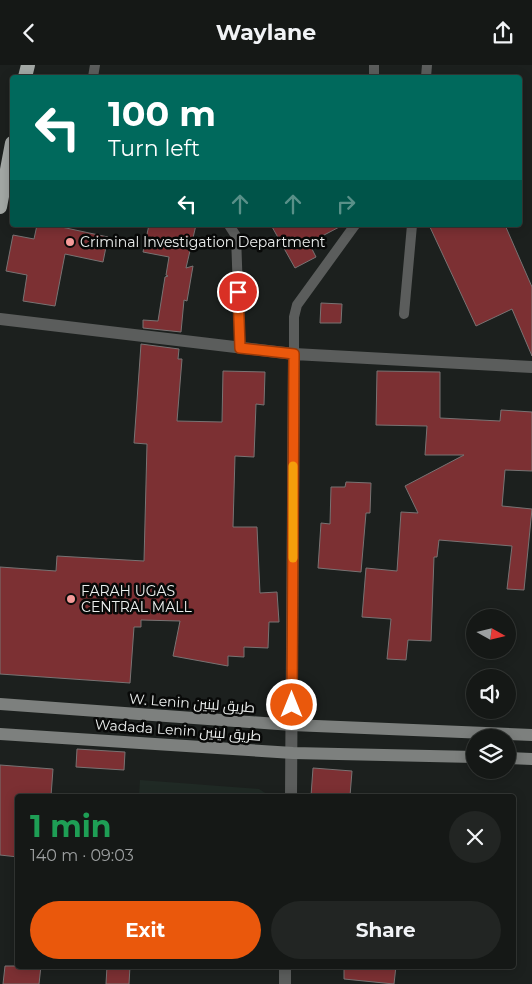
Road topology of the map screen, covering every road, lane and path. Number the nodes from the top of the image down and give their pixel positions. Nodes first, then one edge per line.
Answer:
1 (10, 154) edge
2 (0, 207) edge
3 (230, 227) edge
4 (354, 227) edge
5 (412, 227) edge
6 (404, 314) dead end
7 (0, 319) edge
8 (240, 348) junction
9 (294, 354) junction
10 (532, 367) edge
11 (0, 704) edge
12 (292, 725) junction
13 (0, 734) edge
14 (532, 735) edge
15 (293, 753) junction
16 (466, 757) edge
17 (516, 758) edge
18 (532, 759) edge
19 (291, 794) edge
20 (285, 969) edge
21 (285, 984) edge

1 - 2 highway
3 - 8 lane
4 - 9 lane
5 - 6 lane
7 - 8 street
8 - 9 street
9 - 10 street
9 - 12 street
11 - 12 main road, W. Lenin طريق لينين
12 - 14 main road, W. Lenin طريق لينين
12 - 15 street
13 - 15 main road, Wadada Lenin طريق لينين
15 - 16 main road, Wadada Lenin طريق لينين
15 - 19 street
17 - 18 main road
20 - 21 street

